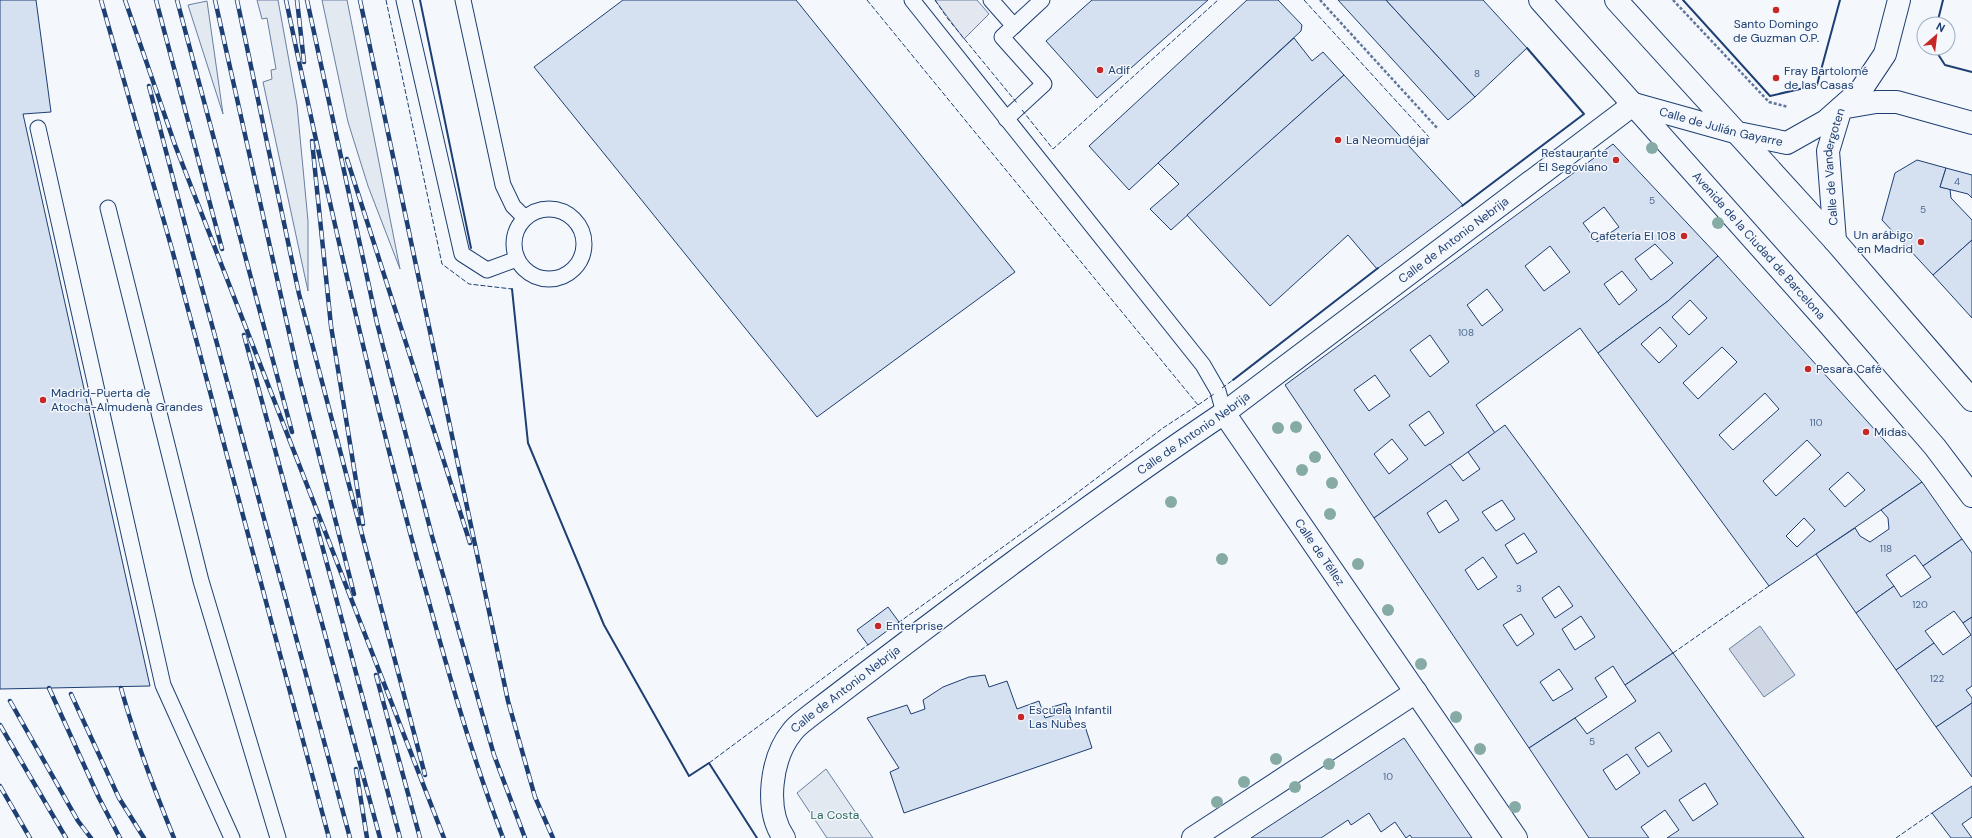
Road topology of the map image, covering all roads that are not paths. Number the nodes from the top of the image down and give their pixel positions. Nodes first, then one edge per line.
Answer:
1 (404, 0) edge
2 (463, 0) edge
3 (912, 0) edge
4 (990, 0) edge
5 (1042, 0) edge
6 (1540, 0) edge
7 (1616, 0) edge
8 (1900, 0) edge
9 (1014, 26) junction
10 (1634, 104) junction
11 (1840, 108) junction
12 (1006, 119) junction
13 (1972, 124) edge
14 (38, 128) dead end
15 (1738, 133) junction
16 (108, 208) dead end
17 (525, 218) junction
18 (1835, 241) junction
19 (517, 259) junction
20 (1972, 400) edge
21 (1224, 413) junction
22 (1972, 496) edge
23 (1416, 692) junction
24 (232, 838) edge
25 (278, 838) edge
26 (784, 838) edge
27 (1193, 838) edge
28 (1516, 838) edge

1 - 19 lane
2 - 17 lane
3 - 12 lane
4 - 9 lane
5 - 9 lane
6 - 10 street, Avenida de la Ciudad de Barcelona
7 - 15 street
8 - 11 street, Calle de Julián Gayarre
9 - 12 lane
10 - 15 street, Calle de Julián Gayarre
10 - 21 street, Calle de Antonio Nebrija
10 - 22 street, Avenida de la Ciudad de Barcelona
11 - 13 street, Calle de Vandergoten
11 - 15 street, Calle de Julián Gayarre
11 - 18 street, Calle de Vandergoten
12 - 21 lane
14 - 24 lane
15 - 18 street
16 - 25 lane
17 - 19 lane
17 - 19 lane
18 - 20 street
21 - 23 street, Calle de Téllez
21 - 26 street, Calle de Antonio Nebrija
23 - 27 street
23 - 28 street, Calle de Téllez

